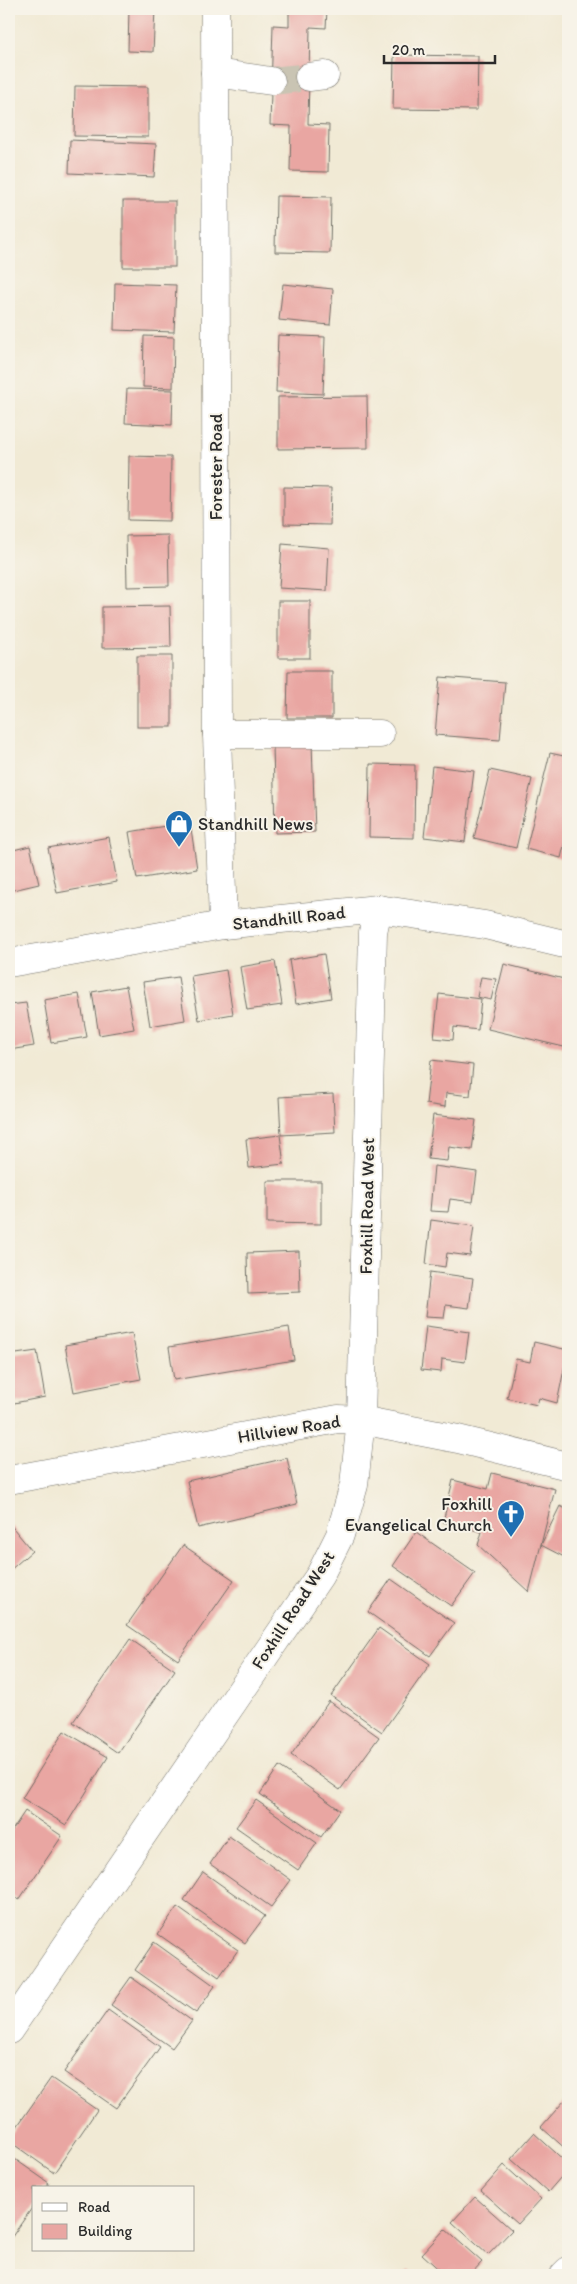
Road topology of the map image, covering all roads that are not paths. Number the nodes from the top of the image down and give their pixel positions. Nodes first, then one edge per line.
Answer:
1 (215, 9) edge
2 (216, 73) junction
3 (271, 81) tunnel mouth
4 (216, 734) junction
5 (380, 734) dead end
6 (378, 909) junction
7 (223, 925) junction
8 (568, 945) edge
9 (9, 963) edge
10 (361, 1420) junction
11 (568, 1466) edge
12 (9, 1480) edge
13 (9, 2030) edge
14 (568, 2271) edge
15 (564, 2275) edge

1 - 2 street, Forester Road
2 - 3 street
2 - 4 street, Forester Road
4 - 5 street
4 - 7 street, Forester Road
6 - 7 street, Standhill Road
6 - 8 street, Standhill Road
6 - 10 street, Foxhill Road West
7 - 9 street, Standhill Road
10 - 11 street, Hillview Road
10 - 12 street, Hillview Road
10 - 13 street, Foxhill Road West
14 - 15 street

